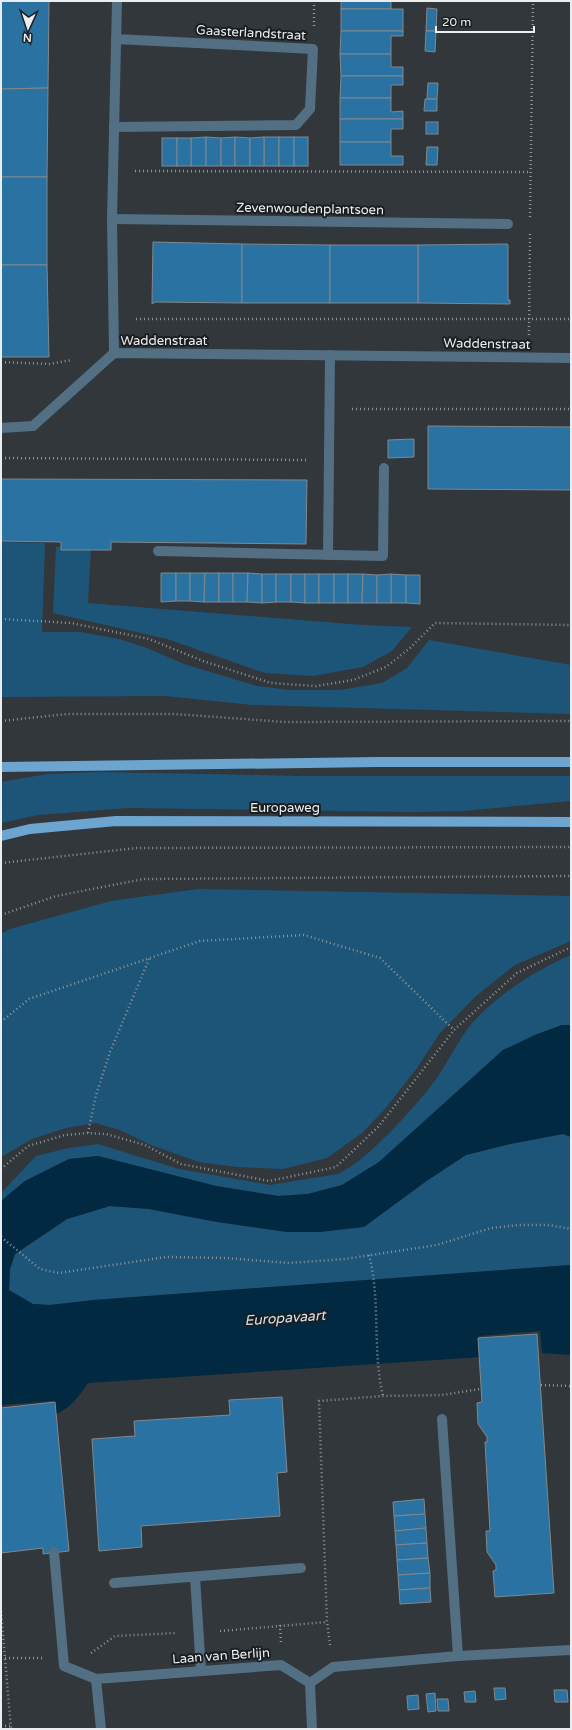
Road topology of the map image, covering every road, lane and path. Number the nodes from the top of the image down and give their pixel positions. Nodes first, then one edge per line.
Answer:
1 (117, 1) edge
2 (533, 1) edge
3 (116, 39) junction
4 (114, 127) junction
5 (113, 171) junction
6 (531, 172) junction
7 (530, 219) dead end
8 (112, 220) junction
9 (508, 224) dead end
10 (530, 226) dead end
11 (114, 319) junction
12 (571, 319) edge
13 (114, 353) junction
14 (330, 355) junction
15 (529, 357) junction
16 (571, 358) edge
17 (78, 359) dead end
18 (1, 362) edge
19 (330, 409) junction
20 (571, 409) edge
21 (1, 428) edge
22 (1, 458) edge
23 (329, 460) junction
24 (384, 468) dead end
25 (158, 551) dead end
26 (328, 555) junction
27 (1, 619) edge
28 (571, 624) edge
29 (1, 721) edge
30 (571, 721) edge
31 (571, 762) edge
32 (1, 767) edge
33 (571, 822) edge
34 (1, 836) edge
35 (571, 847) edge
36 (1, 863) edge
37 (571, 876) edge
38 (1, 915) edge
39 (571, 947) edge
40 (150, 957) junction
41 (1, 1022) edge
42 (454, 1030) junction
43 (88, 1133) junction
44 (1, 1169) edge
45 (571, 1229) edge
46 (1, 1237) edge
47 (369, 1255) junction
48 (541, 1385) dead end
49 (571, 1386) edge
50 (480, 1389) dead end
51 (383, 1396) junction
52 (442, 1419) dead end
53 (54, 1552) dead end
54 (301, 1568) dead end
55 (195, 1577) junction
56 (114, 1583) dead end
57 (1, 1611) edge
58 (571, 1650) edge
59 (458, 1656) junction
60 (2, 1658) edge
61 (65, 1658) junction
62 (333, 1667) junction
63 (201, 1671) junction
64 (96, 1679) junction
65 (310, 1683) junction
66 (1, 1726) edge
67 (10, 1728) edge
68 (101, 1729) edge
69 (312, 1729) edge

1 - 3 street
2 - 6 path
3 - 4 street
3 - 4 street, Gaasterlandstraat
4 - 5 street
5 - 6 path
5 - 8 street
6 - 7 path
8 - 9 street, Zevenwoudenplantsoen
8 - 11 street
10 - 15 path
11 - 12 path
11 - 13 street
13 - 14 street, Waddenstraat
13 - 21 street, Waddenstraat
14 - 15 street, Waddenstraat
14 - 19 street
15 - 16 street, Waddenstraat
17 - 18 path
19 - 20 path
19 - 23 street
22 - 23 path
23 - 26 street
24 - 26 street
25 - 26 street
27 - 28 path
29 - 30 path
31 - 32 main road
33 - 34 main road, Europaweg
35 - 36 path
37 - 38 path
39 - 42 path
40 - 41 path
40 - 42 path
40 - 43 path
42 - 43 path
43 - 44 path
45 - 47 path
46 - 47 path
47 - 51 path
48 - 49 path
50 - 51 path
51 - 62 path
52 - 59 street
53 - 61 street
54 - 55 street
55 - 56 street
55 - 63 street
57 - 60 path
58 - 59 street
59 - 62 street
60 - 61 path
60 - 67 path
61 - 64 street, Laan van Berlijn
62 - 65 street
63 - 64 street, Laan van Berlijn
63 - 65 street, Laan van Berlijn
64 - 68 street
65 - 69 street
66 - 67 path

